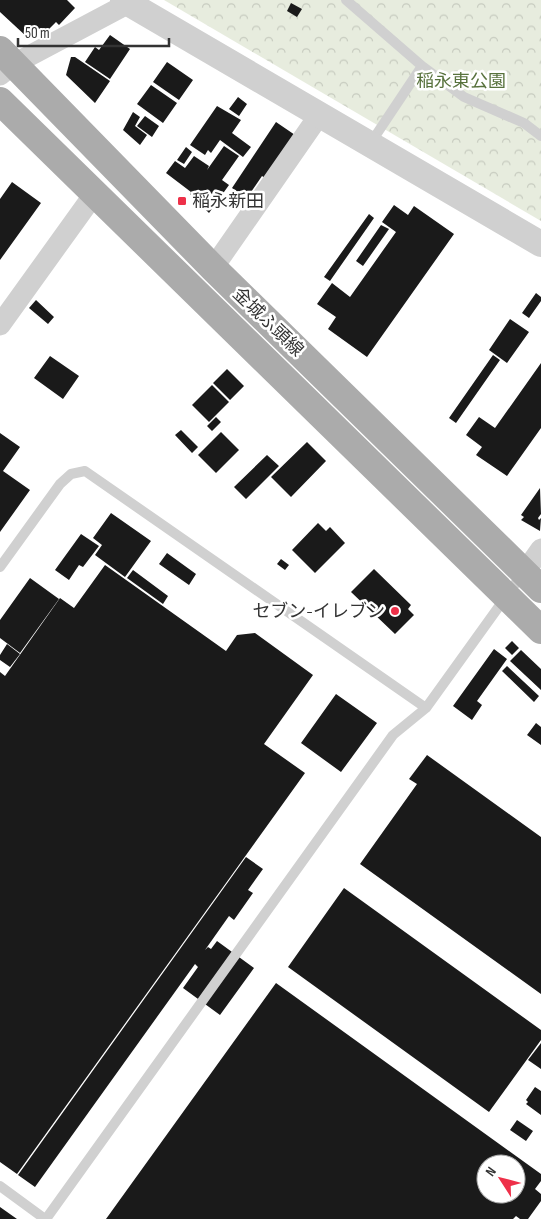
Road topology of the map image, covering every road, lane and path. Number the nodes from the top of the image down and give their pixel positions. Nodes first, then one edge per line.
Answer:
1 (346, 0) edge
2 (126, 2) edge
3 (5, 63) edge
4 (422, 66) junction
5 (0, 101) edge
6 (320, 114) junction
7 (541, 136) edge
8 (370, 144) junction
9 (95, 193) junction
10 (541, 244) edge
11 (213, 268) junction
12 (0, 325) edge
13 (541, 549) edge
14 (0, 567) edge
15 (532, 581) edge
16 (507, 596) junction
17 (541, 630) edge
18 (426, 708) junction
19 (0, 1186) edge
20 (46, 1219) edge

1 - 4 lane
2 - 3 street
2 - 6 street
3 - 11 main road, 金城ふ頭線
4 - 7 lane
4 - 8 lane
5 - 9 main road, 金城ふ頭線
6 - 8 street
6 - 11 street
8 - 10 street
9 - 12 street
9 - 16 main road, 金城ふ頭線
11 - 15 main road, 金城ふ頭線
13 - 15 street
14 - 18 lane
15 - 16 lane
16 - 17 main road, 金城ふ頭線
16 - 18 lane
18 - 20 lane
19 - 20 lane

